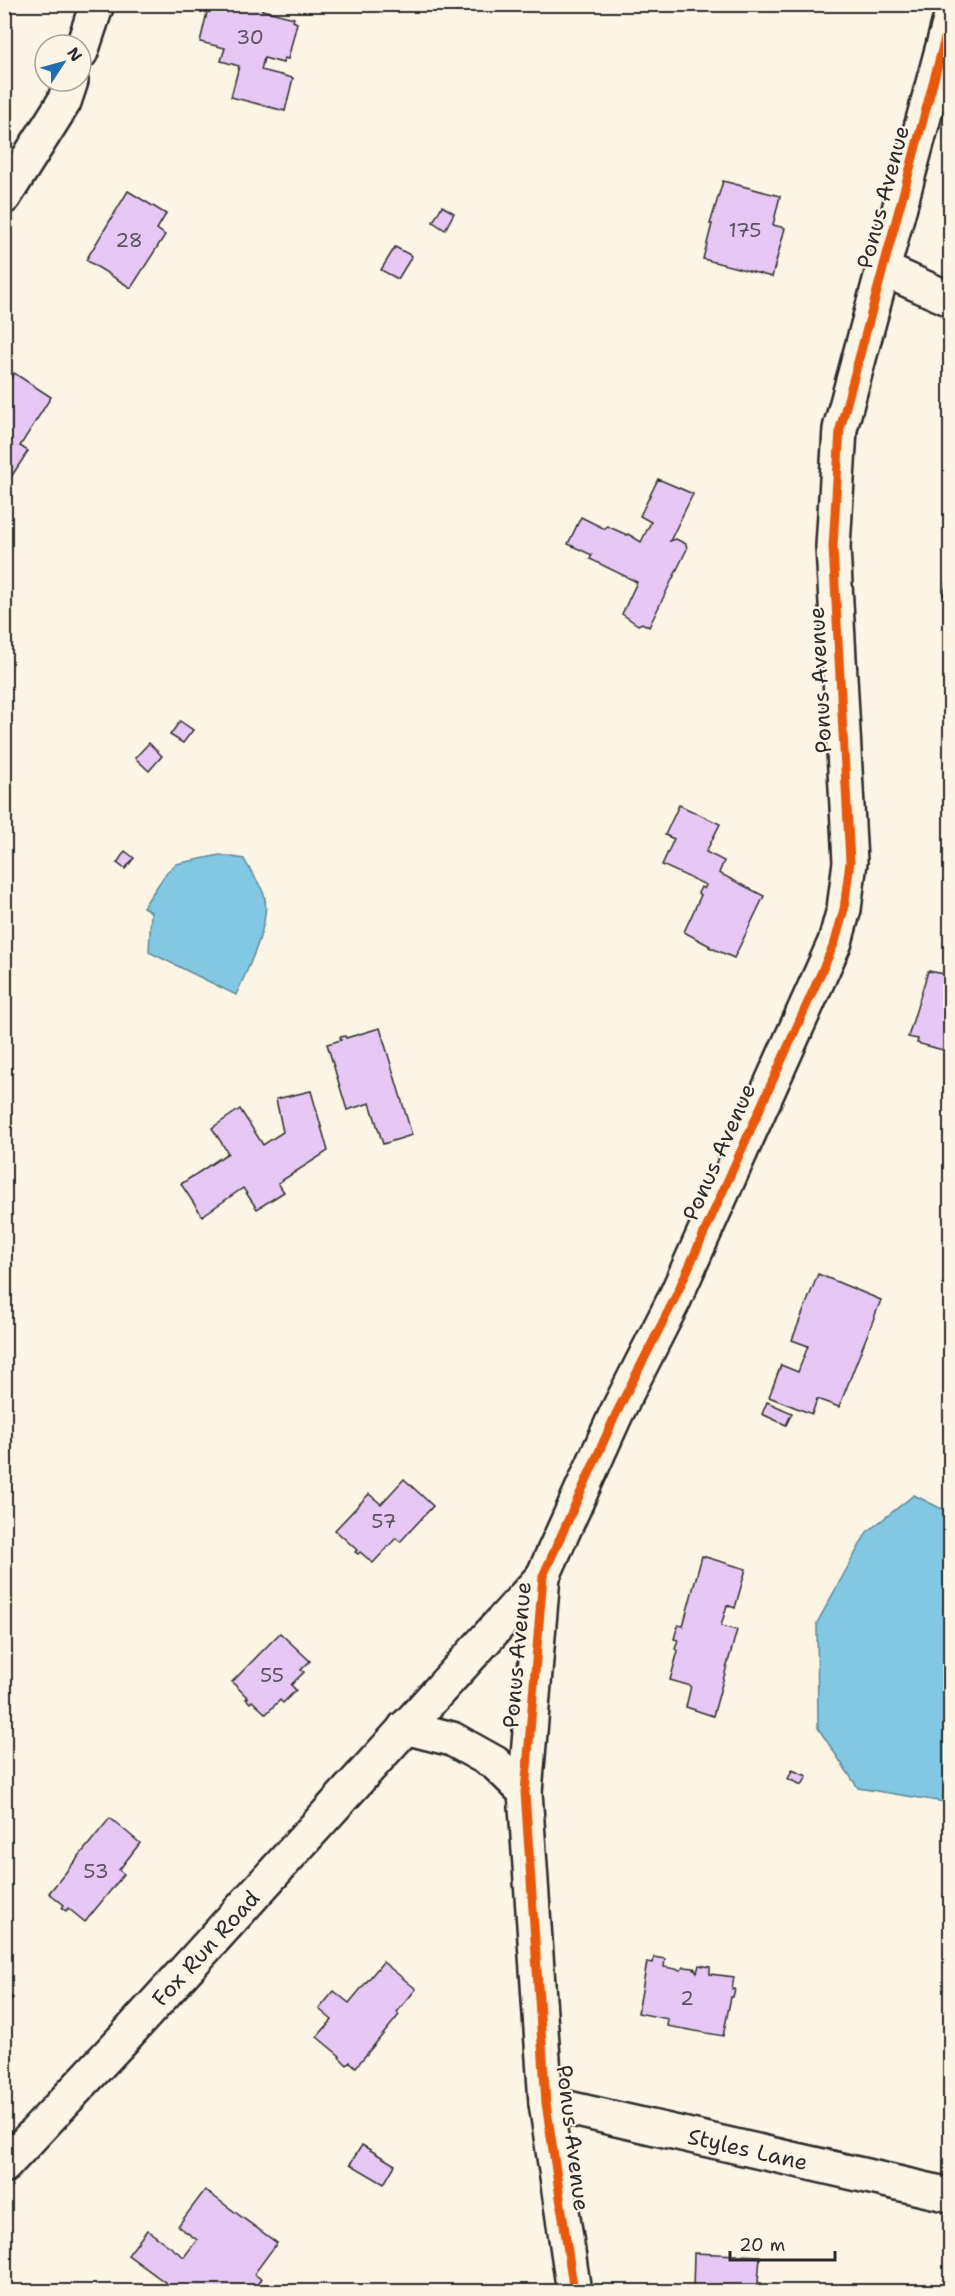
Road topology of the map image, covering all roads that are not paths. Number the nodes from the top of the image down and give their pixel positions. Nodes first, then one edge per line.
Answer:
1 (97, 4) edge
2 (951, 20) edge
3 (87, 33) edge
4 (67, 93) edge
5 (4, 197) edge
6 (883, 269) junction
7 (951, 299) edge
8 (543, 1576) junction
9 (405, 1727) junction
10 (525, 1792) junction
11 (546, 2103) junction
12 (4, 2166) edge
13 (951, 2195) edge
14 (574, 2292) edge

1 - 3 street
2 - 6 street, Ponus Avenue
4 - 5 street
6 - 7 street
6 - 8 street, Ponus Avenue
8 - 9 street, Fox Run Road
8 - 10 street, Ponus Avenue
9 - 10 street
9 - 12 street, Fox Run Road
10 - 11 street, Ponus Avenue
11 - 13 street, Styles Lane
11 - 14 street, Ponus Avenue

